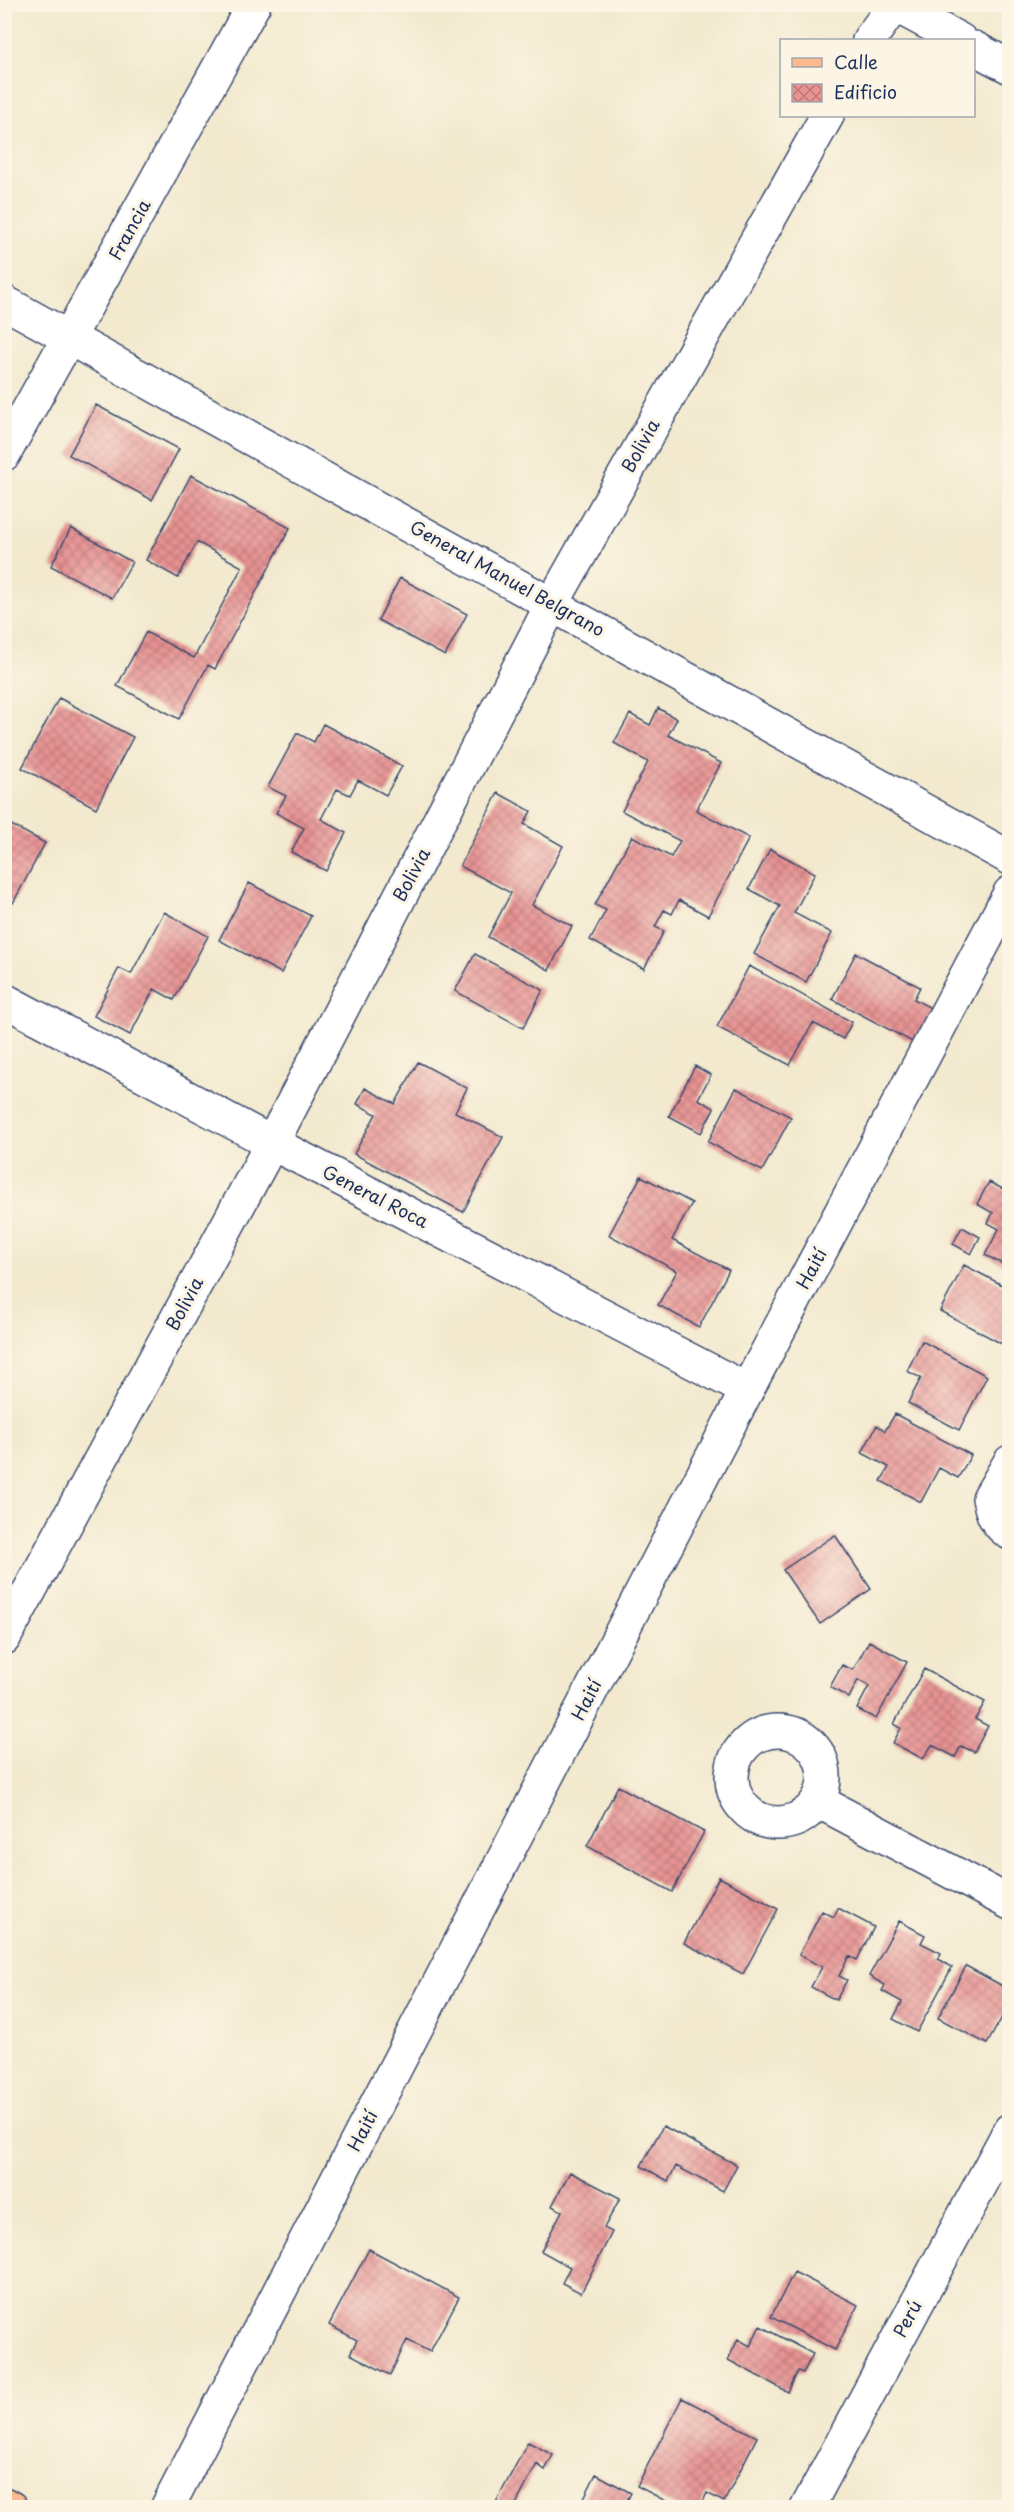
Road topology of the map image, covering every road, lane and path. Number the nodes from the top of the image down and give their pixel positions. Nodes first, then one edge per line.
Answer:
1 (254, 4) edge
2 (894, 5) edge
3 (870, 39) edge
4 (958, 39) edge
5 (975, 49) edge
6 (1010, 67) edge
7 (826, 117) edge
8 (4, 302) edge
9 (70, 338) junction
10 (4, 454) edge
11 (552, 604) junction
12 (1010, 858) edge
13 (1010, 893) edge
14 (4, 1000) edge
15 (272, 1143) junction
16 (747, 1390) junction
17 (1010, 1462) edge
18 (1010, 1533) edge
19 (4, 1638) edge
20 (818, 1801) dead end
21 (1010, 1903) edge
22 (1010, 2130) edge
23 (4, 2504) edge
24 (11, 2508) edge
25 (167, 2508) edge
26 (807, 2508) edge

1 - 9 street, Francia
2 - 3 street
2 - 4 street
5 - 6 street
7 - 11 street, Bolivia
8 - 9 street, General Manuel Belgrano
9 - 10 street, Francia
9 - 11 street, General Manuel Belgrano
11 - 12 street, General Manuel Belgrano
11 - 15 street, Bolivia
13 - 16 street, Haití
14 - 15 street, General Roca
15 - 16 street, General Roca
15 - 19 street, Bolivia
16 - 25 street, Haití
17 - 18 street
20 - 21 street
22 - 26 street, Perú
23 - 24 main road

